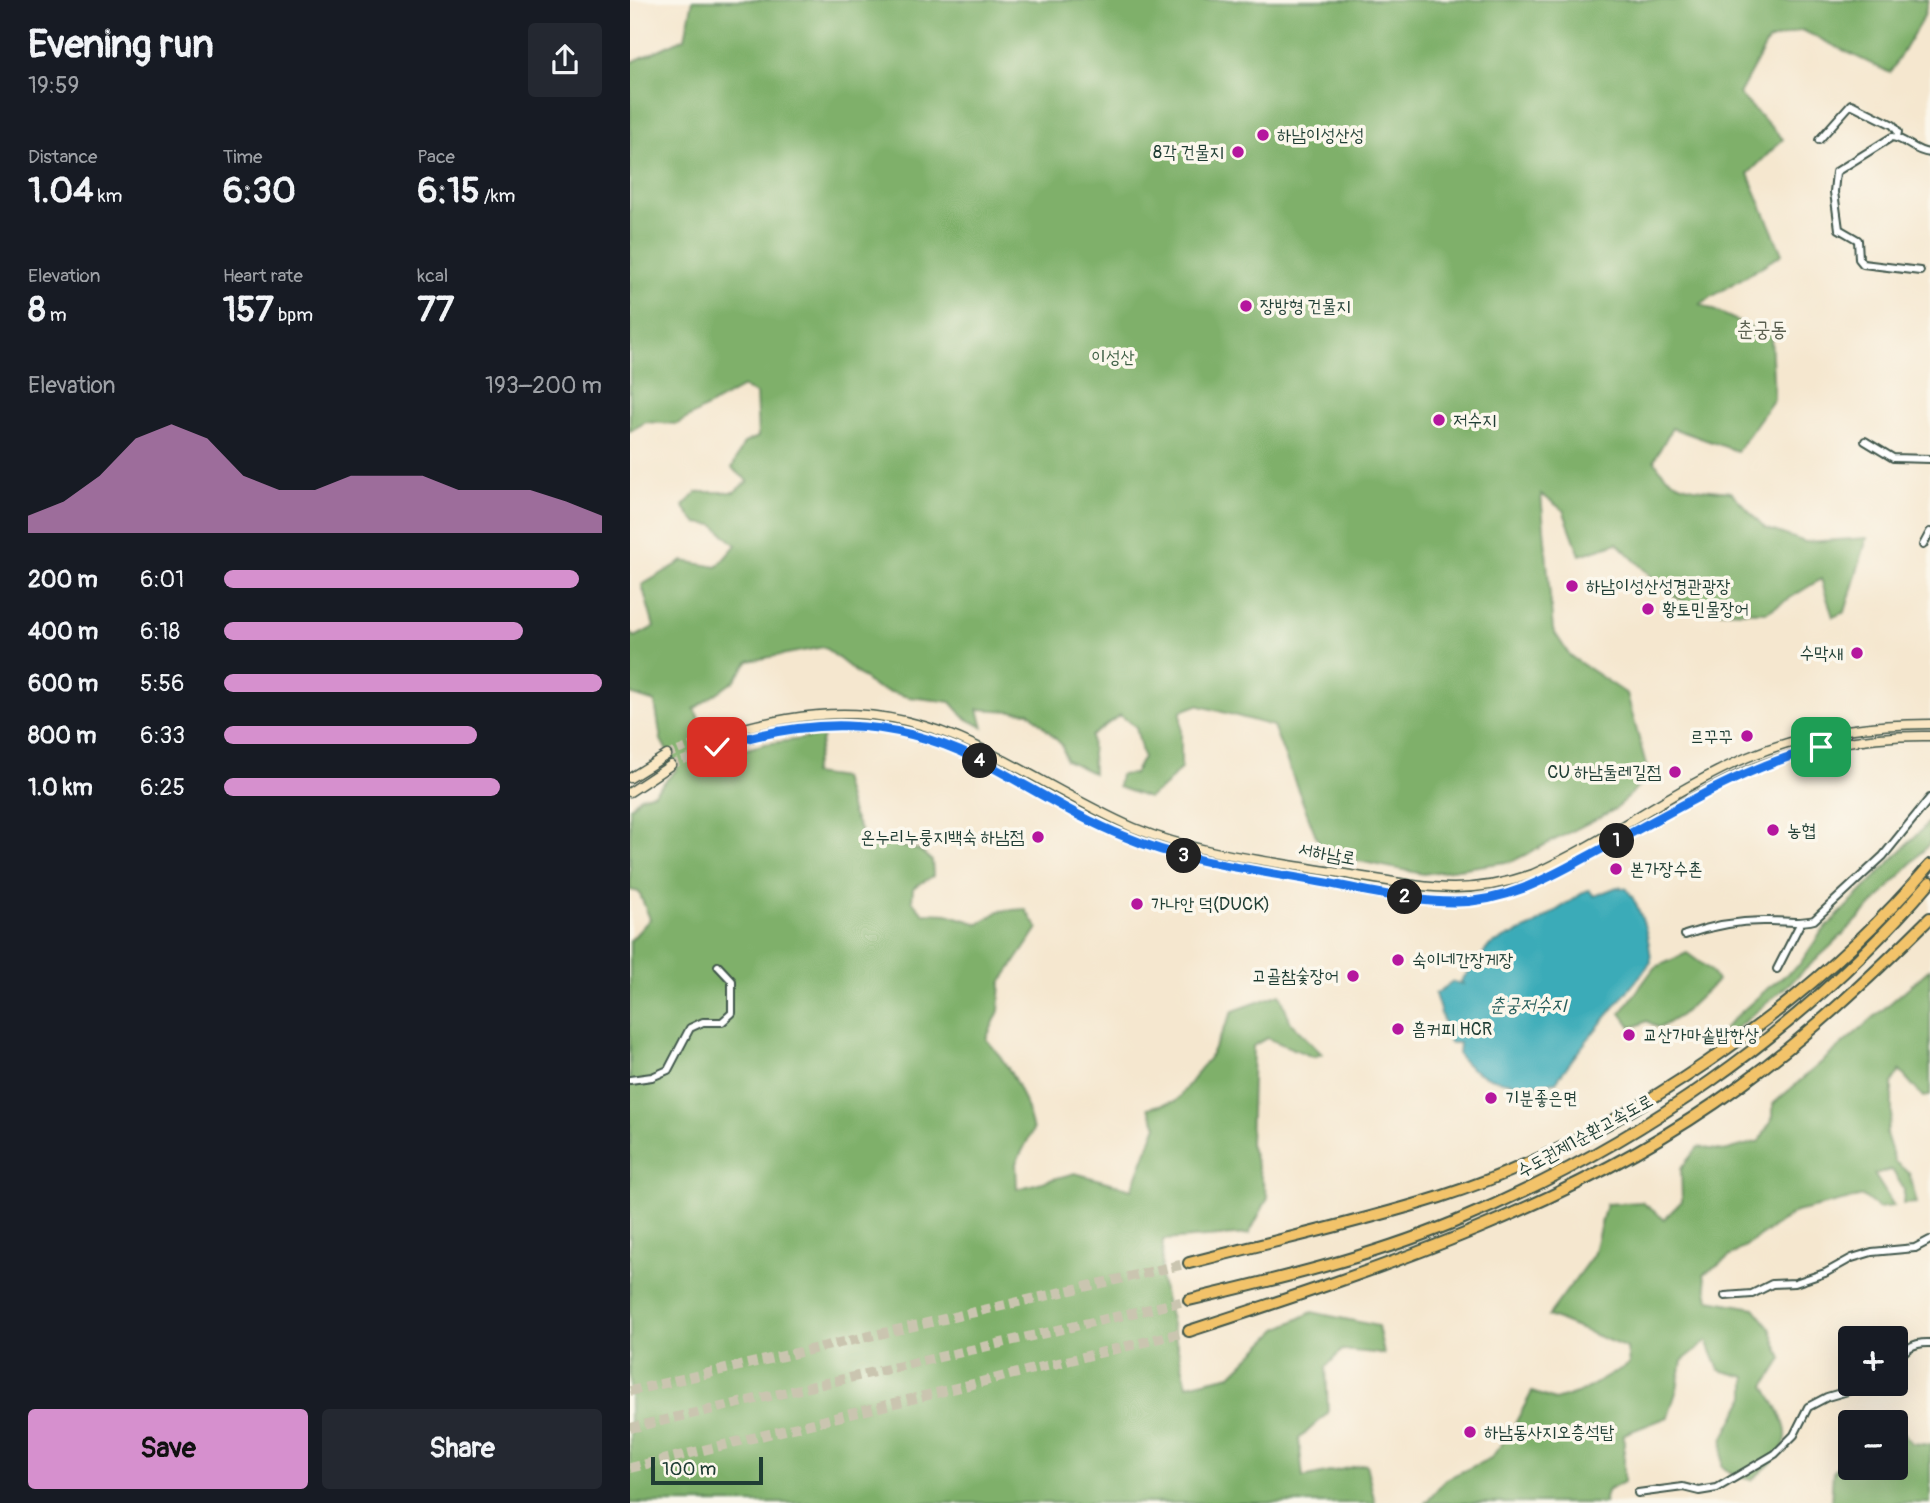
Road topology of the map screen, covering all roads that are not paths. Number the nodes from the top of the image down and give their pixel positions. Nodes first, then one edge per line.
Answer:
1 (1897, 137) junction
2 (1819, 140) dead end
3 (1930, 153) edge
4 (1920, 271) dead end
5 (1865, 441) dead end
6 (1930, 459) edge
7 (1930, 533) edge
8 (1923, 545) dead end
9 (1930, 724) edge
10 (1930, 736) edge
11 (713, 737) tunnel mouth
12 (717, 747) tunnel mouth
13 (667, 755) tunnel mouth
14 (671, 765) tunnel mouth
15 (630, 778) edge
16 (630, 792) edge
17 (1930, 798) edge
18 (1930, 865) edge
19 (1930, 882) edge
20 (1930, 918) edge
21 (1800, 924) junction
22 (1685, 935) dead end
23 (718, 966) dead end
24 (1777, 969) dead end
25 (630, 1080) edge
26 (1930, 1240) edge
27 (1189, 1263) tunnel mouth
28 (1725, 1296) dead end
29 (1189, 1300) tunnel mouth
30 (1189, 1331) tunnel mouth
31 (1930, 1343) edge
32 (1908, 1348) edge
33 (1838, 1394) edge
34 (1638, 1493) dead end

1 - 2 street
1 - 3 street
1 - 4 street
5 - 6 street
7 - 8 street
9 - 11 street, 서하남로
10 - 12 street, 서하남로
13 - 15 street
14 - 16 street
17 - 21 street
18 - 27 highway, 수도권제1순환고속도로
19 - 29 highway, 수도권제1순환고속도로
20 - 30 highway, 수도권제1순환고속도로
21 - 22 street
21 - 24 street
23 - 25 street
26 - 28 street
31 - 32 street
33 - 34 street

